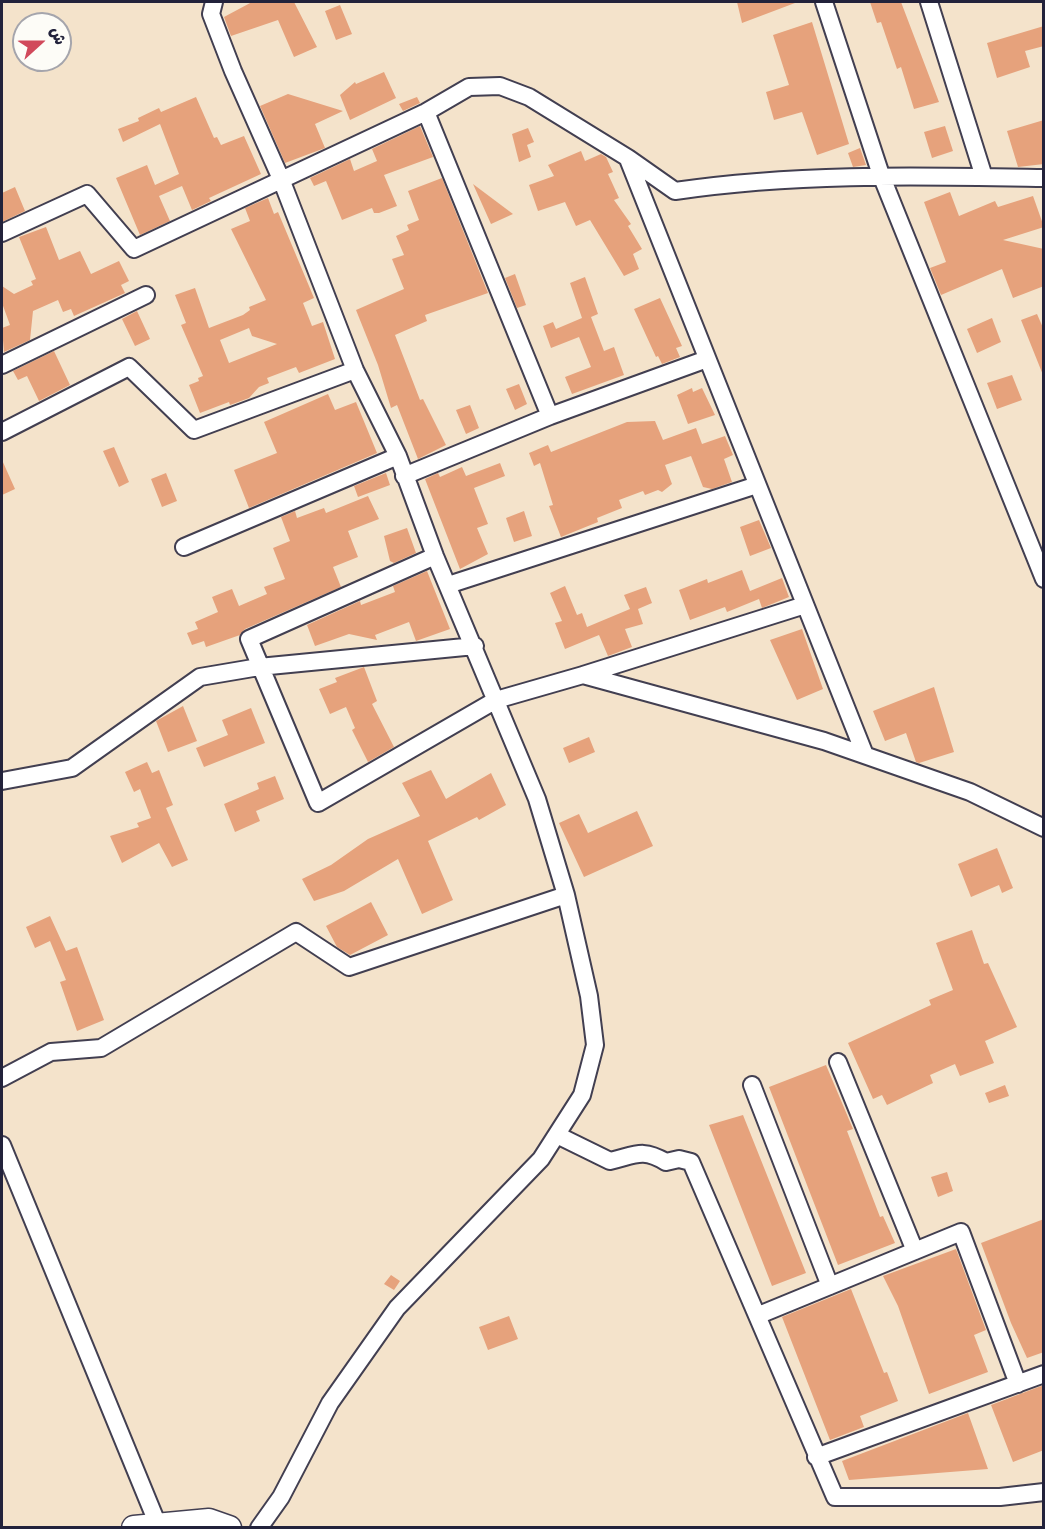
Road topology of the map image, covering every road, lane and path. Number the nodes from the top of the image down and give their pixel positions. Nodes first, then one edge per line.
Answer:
1 (214, 2) edge
2 (824, 2) edge
3 (929, 2) edge
4 (426, 112) junction
5 (628, 158) junction
6 (881, 175) junction
7 (984, 177) junction
8 (1044, 178) edge
9 (281, 179) junction
10 (2, 233) edge
11 (146, 295) dead end
12 (707, 359) junction
13 (2, 365) edge
14 (355, 370) junction
15 (550, 416) junction
16 (2, 432) edge
17 (398, 456) junction
18 (404, 476) junction
19 (757, 485) junction
20 (184, 547) dead end
21 (1037, 550) edge
22 (435, 556) junction
23 (1044, 579) edge
24 (448, 585) junction
25 (805, 605) junction
26 (475, 646) junction
27 (259, 667) junction
28 (583, 675) junction
29 (496, 700) junction
30 (865, 755) junction
31 (2, 781) edge
32 (1044, 828) edge
33 (566, 895) junction
34 (838, 1062) dead end
35 (2, 1078) edge
36 (752, 1085) dead end
37 (557, 1135) junction
38 (2, 1145) edge
39 (915, 1251) junction
40 (830, 1286) junction
41 (759, 1315) junction
42 (1044, 1374) edge
43 (1018, 1384) junction
44 (816, 1457) junction
45 (1044, 1492) edge
46 (158, 1526) junction
47 (134, 1527) edge
48 (229, 1527) edge
49 (259, 1527) edge

1 - 9 street
2 - 6 street
3 - 7 street
4 - 5 street
4 - 9 street
4 - 15 street
5 - 6 street
5 - 12 street
6 - 7 street
6 - 21 street
7 - 8 street
9 - 10 street
9 - 14 street
11 - 13 street
12 - 15 street
12 - 19 street
14 - 16 street
14 - 17 street
15 - 18 street
17 - 18 street
17 - 20 street
18 - 22 street
19 - 24 street
19 - 25 street
21 - 23 street
22 - 24 street
22 - 27 street
24 - 26 street
25 - 28 street
25 - 30 street
26 - 27 street
26 - 29 street
27 - 29 street
27 - 31 street
28 - 29 street
28 - 30 street
29 - 33 street
30 - 32 street
33 - 35 street
33 - 37 street
34 - 39 street
36 - 40 street
37 - 41 street
37 - 49 street
38 - 46 street
39 - 40 street
39 - 43 street
40 - 41 street
41 - 44 street
42 - 43 street
43 - 44 street
44 - 45 street
46 - 47 main road
46 - 48 main road

